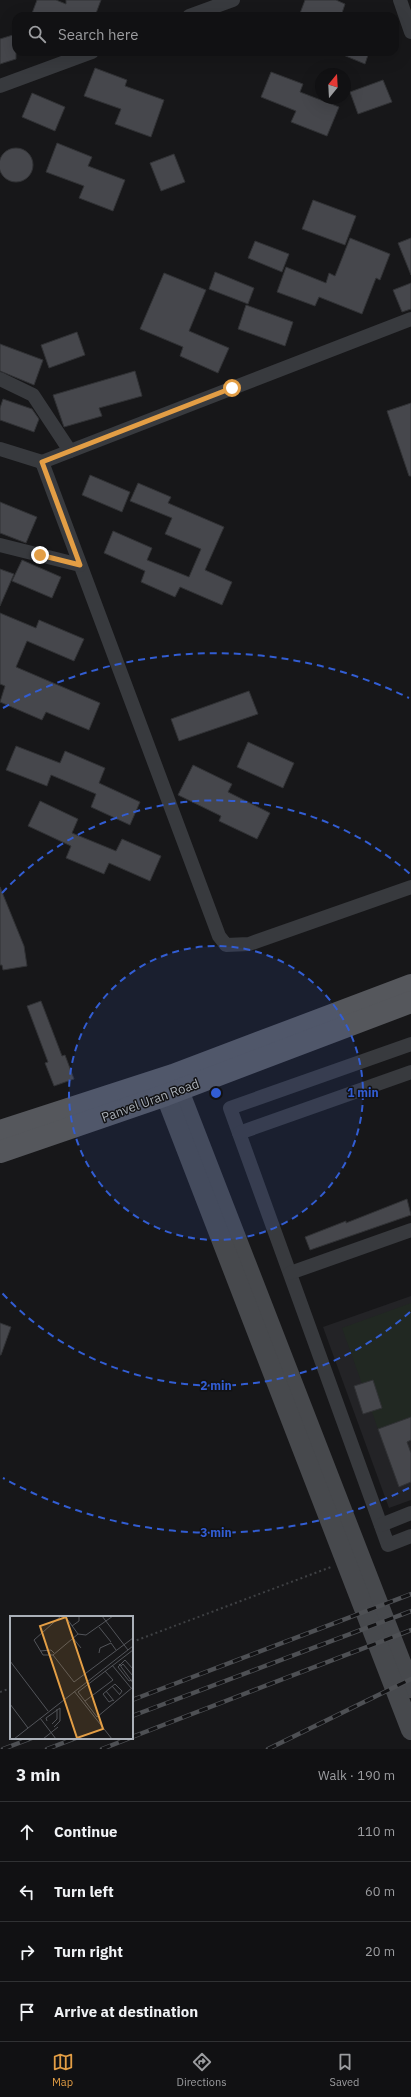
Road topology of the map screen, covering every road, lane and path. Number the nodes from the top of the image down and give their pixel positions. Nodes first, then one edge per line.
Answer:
1 (233, 0) edge
2 (400, 0) edge
3 (200, 12) edge
4 (411, 32) edge
5 (81, 56) edge
6 (0, 86) edge
7 (411, 319) edge
8 (0, 379) edge
9 (0, 449) edge
10 (70, 451) junction
11 (42, 462) junction
12 (0, 545) edge
13 (80, 565) junction
14 (411, 887) edge
15 (411, 985) edge
16 (411, 1002) edge
17 (411, 1044) edge
18 (411, 1072) edge
19 (169, 1085) junction
20 (0, 1131) edge
21 (239, 1133) junction
22 (0, 1152) edge
23 (411, 1230) edge
24 (290, 1273) junction
25 (257, 1310) junction
26 (411, 1514) edge
27 (381, 1525) junction
28 (411, 1536) edge
29 (337, 1565) dead end
30 (133, 1642) edge
31 (10, 1688) edge
32 (411, 1688) edge
33 (0, 1692) edge
34 (411, 1730) edge

1 - 3 street
2 - 4 street
5 - 6 street
7 - 10 street
8 - 10 street
9 - 11 street
10 - 11 street
11 - 13 street
12 - 13 street
13 - 14 street
15 - 19 main road, Panvel Uran Road
16 - 19 main road, Panvel Uran Road
17 - 21 street
18 - 21 street
19 - 20 main road, Panvel Uran Road
19 - 22 main road, Panvel Uran Road
19 - 25 main road
21 - 24 street
23 - 24 street
24 - 27 street
25 - 32 main road
25 - 34 main road
26 - 27 street
27 - 28 street
29 - 30 path
31 - 33 path

